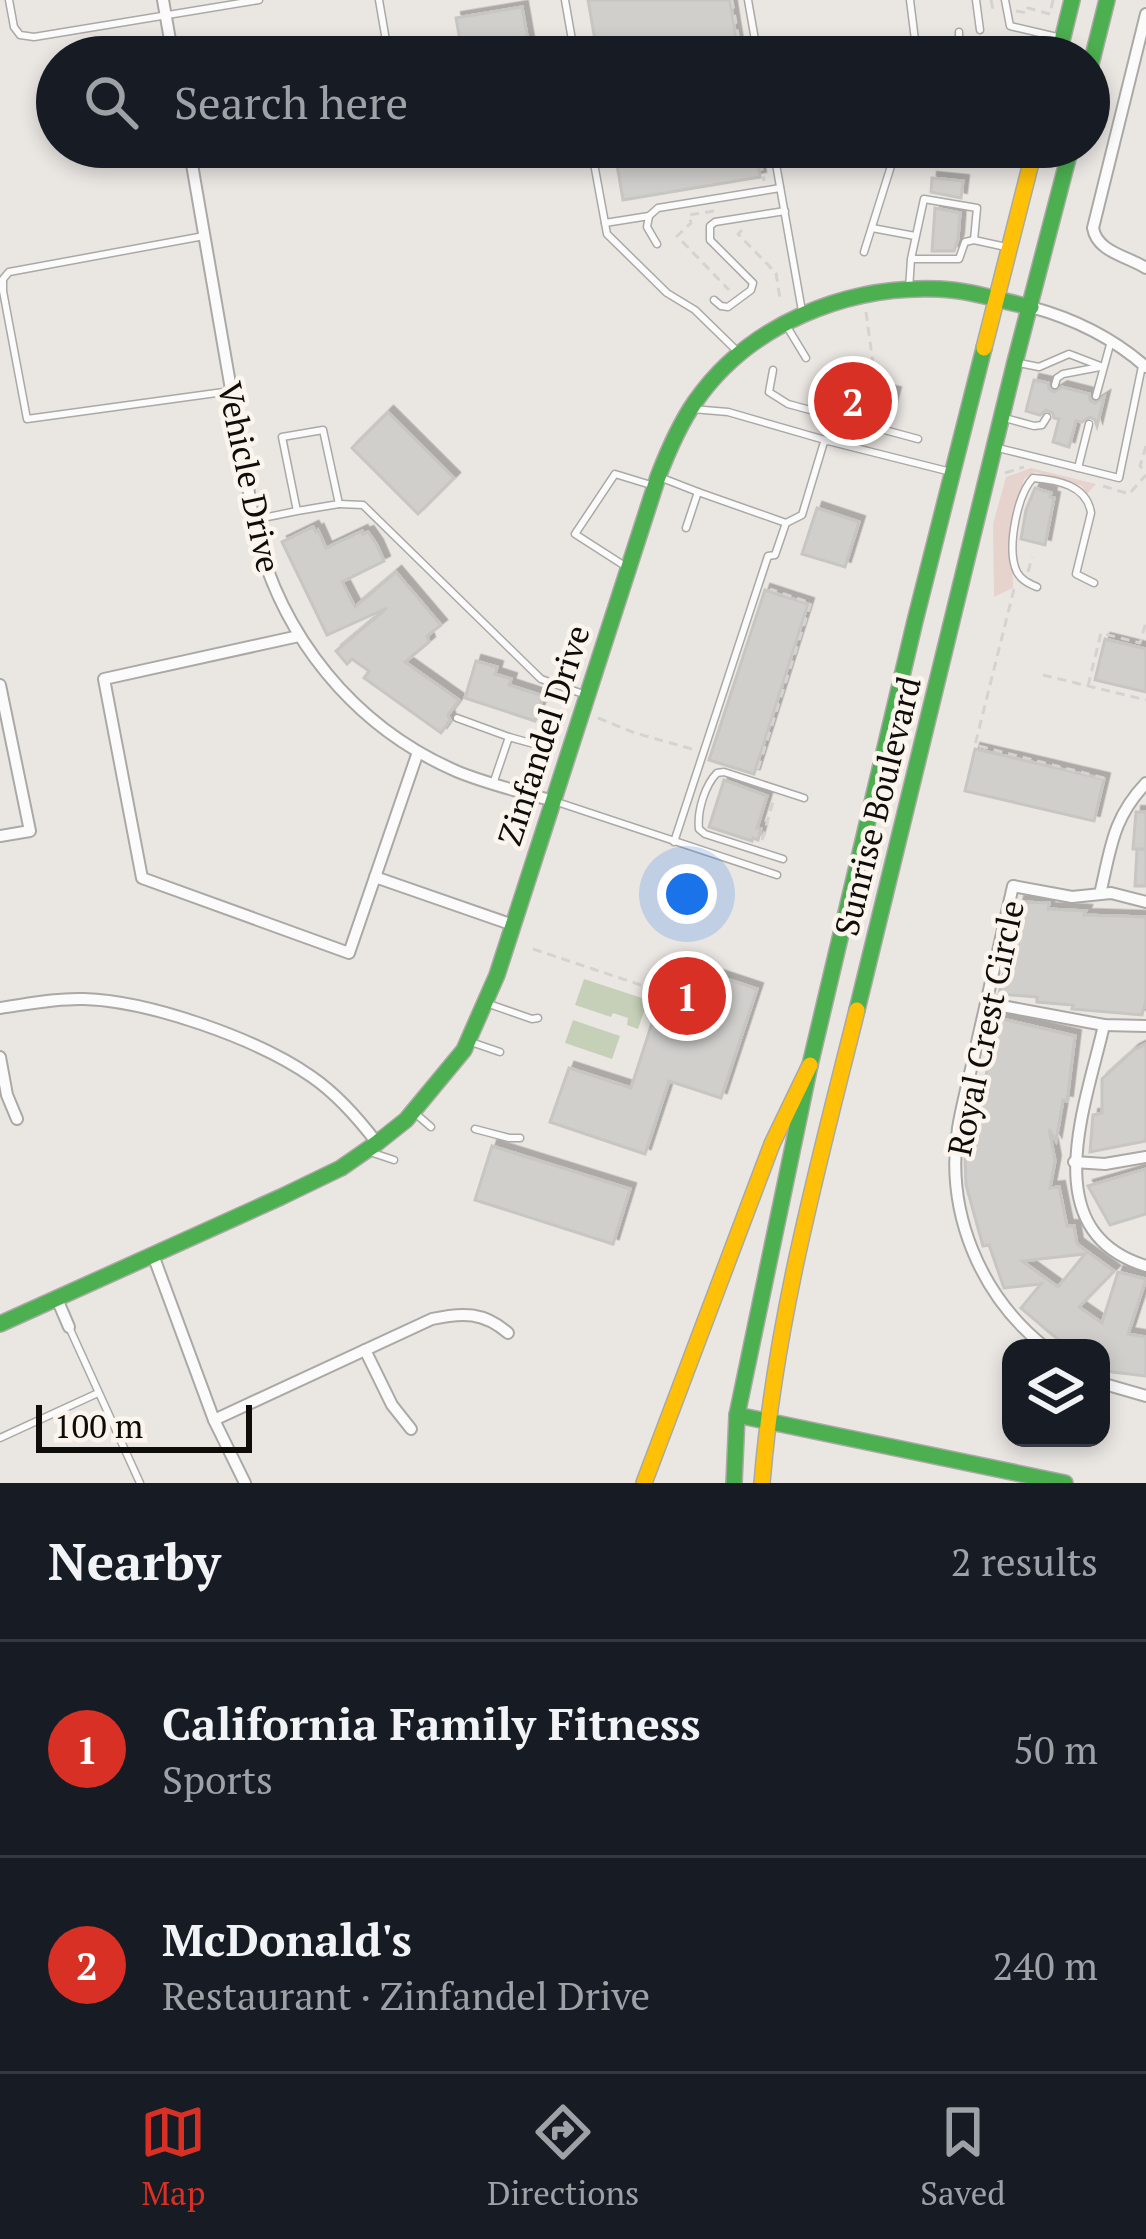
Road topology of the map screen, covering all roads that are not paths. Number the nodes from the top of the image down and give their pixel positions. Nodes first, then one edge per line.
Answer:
1 (9, 0) edge
2 (163, 0) edge
3 (259, 0) edge
4 (379, 0) edge
5 (565, 0) edge
6 (748, 0) edge
7 (910, 0) edge
8 (976, 0) edge
9 (1008, 0) edge
10 (1072, 0) edge
11 (1107, 0) edge
12 (218, 4) edge
13 (1146, 14) edge
14 (166, 17) junction
15 (980, 30) dead end
16 (959, 32) dead end
17 (41, 36) edge
18 (169, 36) edge
19 (385, 36) edge
20 (571, 36) edge
21 (754, 36) edge
22 (914, 36) edge
23 (959, 36) edge
24 (1054, 36) edge
25 (1063, 36) edge
26 (1098, 36) edge
27 (36, 37) edge
28 (1110, 159) edge
29 (193, 168) edge
30 (595, 168) edge
31 (777, 168) edge
32 (890, 168) edge
33 (1030, 168) edge
34 (1066, 168) edge
35 (1108, 168) edge
36 (781, 188) junction
37 (785, 212) junction
38 (649, 216) junction
39 (605, 224) junction
40 (872, 228) junction
41 (204, 236) junction
42 (916, 237) junction
43 (974, 241) junction
44 (657, 244) dead end
45 (1009, 248) junction
46 (864, 252) dead end
47 (911, 259) junction
48 (1146, 268) edge
49 (908, 290) junction
50 (714, 300) dead end
51 (996, 300) junction
52 (1030, 307) junction
53 (803, 314) junction
54 (785, 323) junction
55 (1111, 340) junction
56 (740, 354) junction
57 (806, 358) dead end
58 (1015, 362) junction
59 (1144, 366) edge
60 (1103, 367) junction
61 (773, 370) dead end
62 (1055, 385) dead end
63 (231, 391) junction
64 (1096, 395) dead end
65 (692, 409) junction
66 (1047, 417) dead end
67 (1002, 418) junction
68 (1089, 424) dead end
69 (917, 439) dead end
70 (828, 441) junction
71 (995, 447) junction
72 (1078, 468) junction
73 (953, 472) junction
74 (656, 481) junction
75 (698, 492) junction
76 (339, 504) junction
77 (297, 511) junction
78 (253, 520) junction
79 (786, 523) junction
80 (686, 527) dead end
81 (628, 568) junction
82 (1094, 583) dead end
83 (1036, 587) dead end
84 (299, 636) junction
85 (0, 685) edge
86 (588, 696) junction
87 (457, 718) dead end
88 (509, 737) junction
89 (545, 747) dead end
90 (418, 752) junction
91 (494, 784) junction
92 (1145, 786) edge
93 (804, 798) dead end
94 (554, 801) junction
95 (0, 836) edge
96 (674, 842) junction
97 (783, 860) dead end
98 (777, 875) dead end
99 (375, 878) junction
100 (1100, 894) junction
101 (1146, 902) edge
102 (513, 925) junction
103 (486, 1003) junction
104 (986, 1003) junction
105 (0, 1008) edge
106 (538, 1018) dead end
107 (1104, 1025) junction
108 (202, 1026) junction
109 (1146, 1026) edge
110 (468, 1041) junction
111 (196, 1042) dead end
112 (500, 1052) dead end
113 (0, 1057) edge
114 (810, 1064) junction
115 (413, 1112) junction
116 (17, 1119) dead end
117 (431, 1127) dead end
118 (475, 1129) dead end
119 (520, 1138) dead end
120 (372, 1147) junction
121 (1146, 1157) edge
122 (394, 1160) dead end
123 (1074, 1162) junction
124 (153, 1256) junction
125 (1146, 1267) edge
126 (57, 1299) junction
127 (0, 1324) edge
128 (70, 1327) joint
129 (508, 1334) dead end
130 (1036, 1339) edge
131 (365, 1350) junction
132 (1110, 1386) edge
133 (98, 1393) junction
134 (1146, 1396) edge
135 (737, 1415) junction
136 (214, 1420) junction
137 (766, 1420) junction
138 (411, 1429) dead end
139 (0, 1438) edge
140 (140, 1483) edge
141 (244, 1483) edge
142 (644, 1483) edge
143 (734, 1483) edge
144 (762, 1483) edge
145 (1065, 1483) edge

1 - 27 lane
2 - 14 street
3 - 12 lane
4 - 19 lane
5 - 20 lane
6 - 21 lane
7 - 22 lane
8 - 15 lane
9 - 24 lane
10 - 25 main road
11 - 26 main road
12 - 14 lane
13 - 28 street
14 - 17 lane
14 - 18 street
16 - 23 lane
29 - 41 street, Vehicle Drive
30 - 39 lane
31 - 36 lane
32 - 40 lane
33 - 45 main road, Sunrise Boulevard
34 - 52 main road, Sunrise Boulevard
35 - 48 street
36 - 37 lane
36 - 38 lane
37 - 50 lane
37 - 53 lane
38 - 39 lane
38 - 44 lane
39 - 56 lane
40 - 42 lane
40 - 46 lane
41 - 63 street, Vehicle Drive
41 - 63 lane
42 - 43 lane
42 - 47 lane
43 - 45 lane
43 - 47 lane
45 - 51 main road, Sunrise Boulevard
47 - 49 lane
49 - 51 main road, Zinfandel Drive
49 - 53 main road, Zinfandel Drive
51 - 52 main road, Zinfandel Drive
51 - 73 main road, Sunrise Boulevard
52 - 55 street, Zinfandel Drive
52 - 58 main road, Sunrise Boulevard
53 - 54 main road, Zinfandel Drive
54 - 56 main road, Zinfandel Drive
54 - 57 lane
55 - 59 street, Zinfandel Drive
55 - 60 lane
56 - 65 main road, Zinfandel Drive
58 - 60 lane
58 - 67 main road, Sunrise Boulevard
59 - 72 lane
60 - 62 lane
60 - 64 lane
61 - 69 lane
63 - 78 street, Vehicle Drive
65 - 70 lane
65 - 74 main road, Zinfandel Drive
66 - 67 lane
67 - 71 main road, Sunrise Boulevard
68 - 72 lane
70 - 73 lane
70 - 79 lane
71 - 72 lane
71 - 137 main road, Sunrise Boulevard
73 - 114 main road, Sunrise Boulevard
74 - 75 lane
74 - 81 main road, Zinfandel Drive
74 - 81 lane
75 - 79 lane
75 - 80 lane
76 - 77 lane
76 - 77 lane
76 - 86 lane
77 - 78 lane
78 - 84 street, Vehicle Drive
79 - 96 lane
81 - 86 main road, Zinfandel Drive
82 - 83 lane
84 - 90 street, Vehicle Drive
84 - 99 street
85 - 95 street
86 - 94 main road, Zinfandel Drive
87 - 88 lane
88 - 89 lane
88 - 91 lane
90 - 91 street, Vehicle Drive
90 - 99 street
91 - 94 street, Vehicle Drive
92 - 100 street
93 - 97 lane
94 - 96 lane
94 - 102 main road, Zinfandel Drive
96 - 98 lane
99 - 102 street
100 - 101 street, Royal Crest Circle
100 - 104 street, Royal Crest Circle
102 - 103 main road, Zinfandel Drive
103 - 106 lane
103 - 110 main road, Zinfandel Drive
104 - 107 street
104 - 130 street, Royal Crest Circle
105 - 108 street
107 - 109 street
107 - 123 street
108 - 111 street
108 - 120 street
110 - 112 lane
110 - 115 main road, Zinfandel Drive
113 - 116 street
114 - 135 main road, Sunrise Boulevard
114 - 142 main road
115 - 117 lane
115 - 120 main road, Zinfandel Drive
118 - 119 lane
120 - 122 lane
120 - 124 main road, Zinfandel Drive
121 - 123 street
123 - 125 street
124 - 126 main road, Zinfandel Drive
124 - 136 street
126 - 127 main road, Zinfandel Drive
126 - 128 street
128 - 133 lane
129 - 131 street
131 - 136 street
131 - 138 street
132 - 134 street
133 - 139 lane
133 - 140 lane
135 - 137 main road
135 - 143 main road, Sunrise Boulevard
136 - 141 street
137 - 144 main road, Sunrise Boulevard
137 - 145 main road

